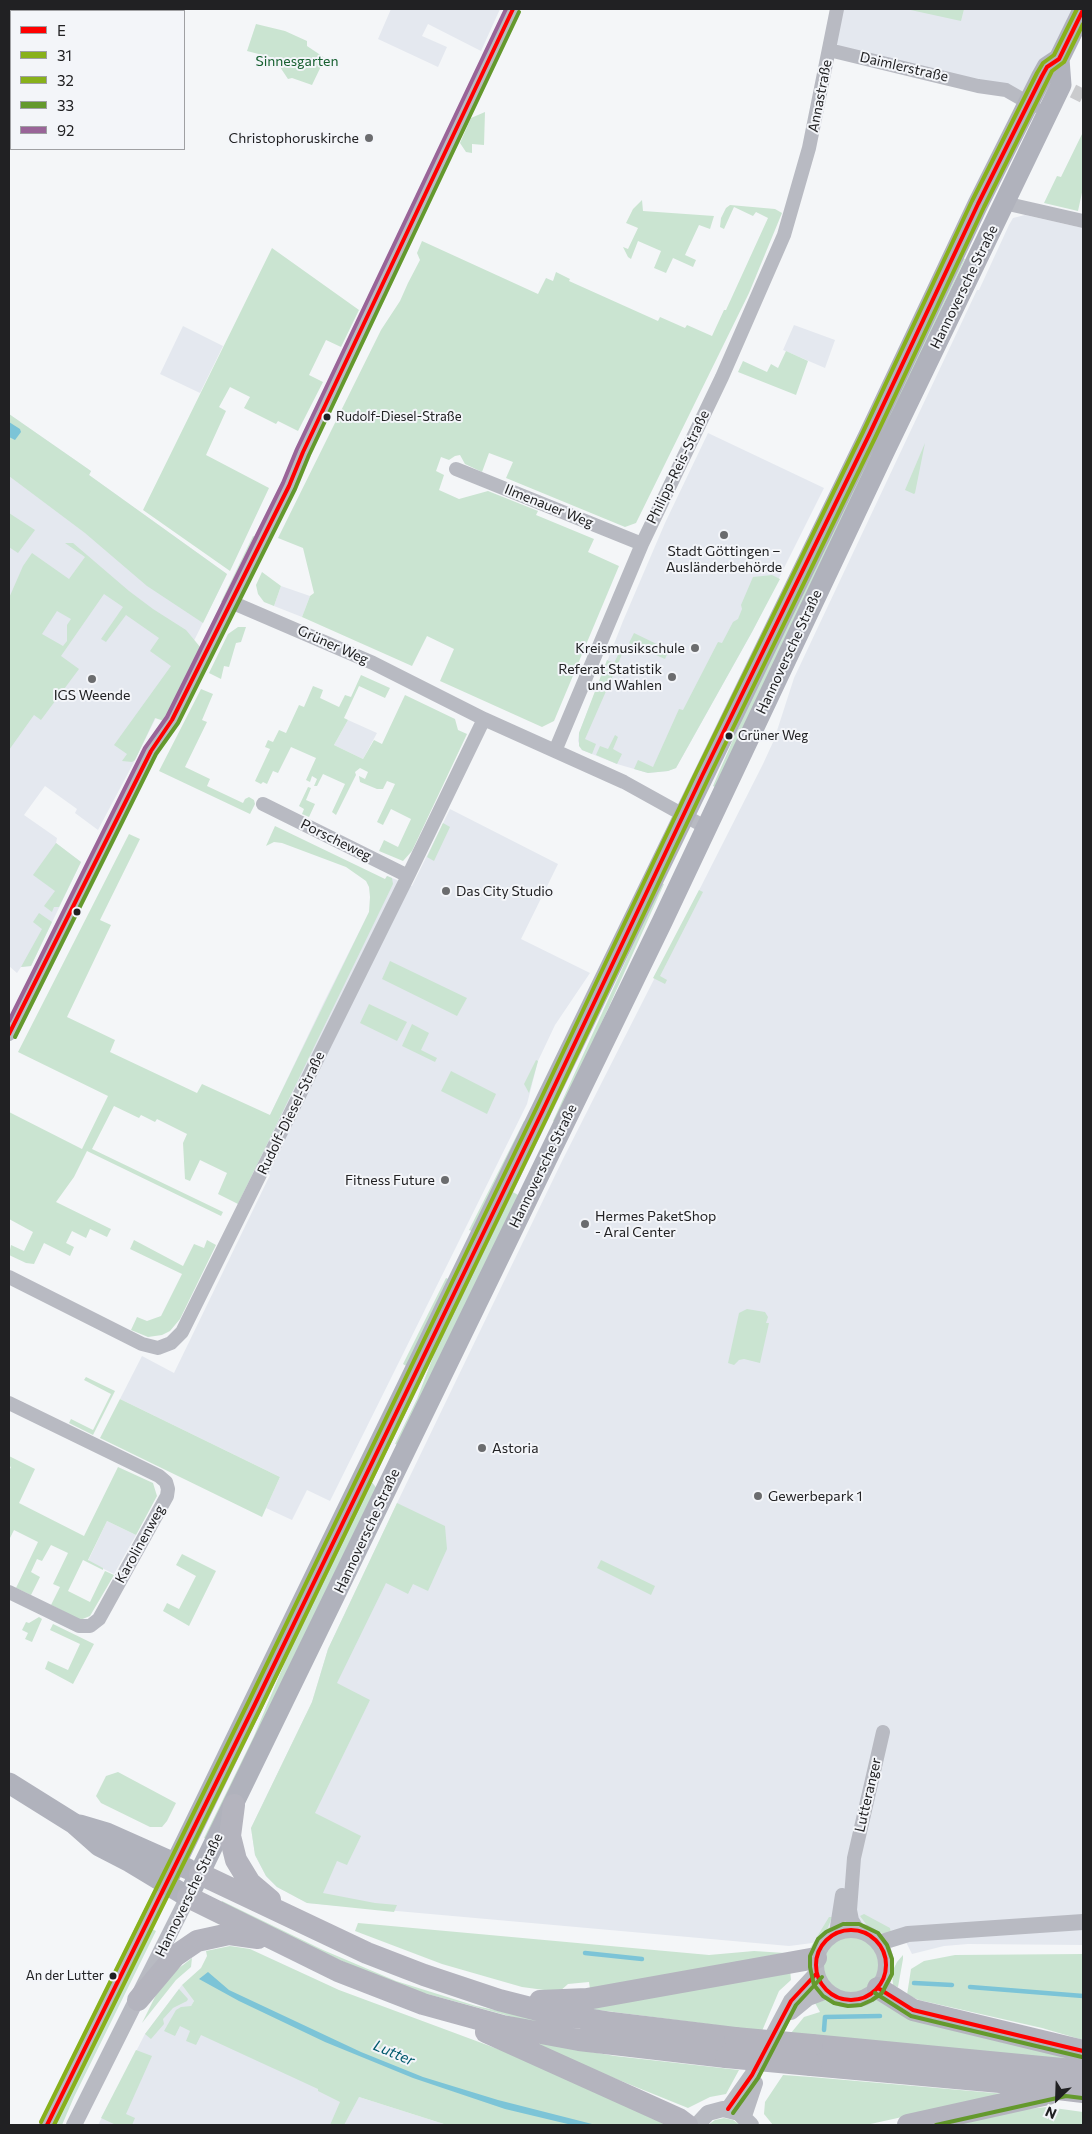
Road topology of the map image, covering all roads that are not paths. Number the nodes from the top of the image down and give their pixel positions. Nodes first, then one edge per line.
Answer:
1 (513, 9) edge
2 (837, 9) edge
3 (1083, 10) edge
4 (829, 50) junction
5 (1059, 59) junction
6 (1024, 101) junction
7 (1048, 113) junction
8 (801, 183) joint
9 (1004, 203) junction
10 (1083, 221) edge
11 (456, 469) dead end
12 (642, 544) junction
13 (231, 602) junction
14 (484, 718) junction
15 (555, 751) junction
16 (263, 804) dead end
17 (685, 812) junction
18 (708, 825) junction
19 (408, 876) junction
20 (9, 1034) edge
21 (9, 1277) edge
22 (9, 1403) edge
23 (9, 1592) edge
24 (883, 1732) dead end
25 (9, 1783) edge
26 (234, 1805) junction
27 (73, 1823) junction
28 (854, 1858) junction
29 (177, 1863) junction
30 (200, 1874) junction
31 (166, 1883) junction
32 (188, 1897) junction
33 (292, 1918) junction
34 (1083, 1922) edge
35 (858, 1930) junction
36 (924, 1932) junction
37 (836, 1933) junction
38 (879, 1943) junction
39 (281, 1944) junction
40 (886, 1960) junction
41 (816, 1966) junction
42 (878, 1988) junction
43 (827, 1991) junction
44 (138, 2000) junction
45 (499, 2000) junction
46 (423, 2004) junction
47 (730, 2048) junction
48 (1083, 2051) edge
49 (812, 2055) junction
50 (1083, 2071) edge
51 (1083, 2075) edge
52 (1000, 2082) junction
53 (1075, 2091) edge
54 (728, 2109) junction
55 (748, 2121) edge
56 (47, 2125) edge
57 (74, 2125) edge
58 (687, 2125) edge
59 (697, 2125) edge
60 (908, 2125) edge

1 - 13 street
2 - 4 street, Annastraße
3 - 5 main road
4 - 6 street, Daimlerstraße
4 - 8 street, Annastraße
5 - 6 main road, Hannoversche Straße
5 - 7 main road, Hannoversche Straße
6 - 7 street, Daimlerstraße
6 - 17 main road, Hannoversche Straße
7 - 9 main road, Hannoversche Straße
8 - 12 street, Philipp-Reis-Straße
9 - 10 street
9 - 18 main road, Hannoversche Straße
11 - 12 street, Ilmenauer Weg
12 - 15 street, Philipp-Reis-Straße
13 - 14 street, Grüner Weg
13 - 20 street
14 - 15 street, Grüner Weg
14 - 19 street, Rudolf-Diesel-Straße
15 - 17 street, Grüner Weg
16 - 19 street, Porscheweg
17 - 18 street, Grüner Weg
17 - 29 main road, Hannoversche Straße
18 - 26 main road, Hannoversche Straße
19 - 21 street, Rudolf-Diesel-Straße
22 - 23 street, Karolinenweg
24 - 28 street, Lutteranger
25 - 27 main road
26 - 30 main road, Hannoversche Straße
26 - 33 highway
27 - 29 main road
27 - 31 main road
28 - 35 street, Lutteranger
28 - 37 street, Lutteranger
29 - 30 main road
29 - 31 main road, Hannoversche Straße
30 - 32 main road, Hannoversche Straße
30 - 33 highway
31 - 32 main road
31 - 56 street, Hannoversche Straße
32 - 39 highway
32 - 44 street, Hannoversche Straße
33 - 45 highway
34 - 36 street
35 - 37 street
35 - 38 street
36 - 38 street
36 - 40 street
37 - 41 street
38 - 40 street
39 - 44 highway
39 - 46 highway
40 - 42 street
41 - 43 street
41 - 45 highway
41 - 54 street
42 - 43 street
42 - 48 highway
43 - 55 street
44 - 57 street, Hannoversche Straße
45 - 47 highway
46 - 47 highway
46 - 58 highway
47 - 49 highway, bridge
49 - 50 highway
49 - 52 highway
51 - 52 highway
52 - 53 highway
53 - 60 highway
54 - 55 street
54 - 59 street

